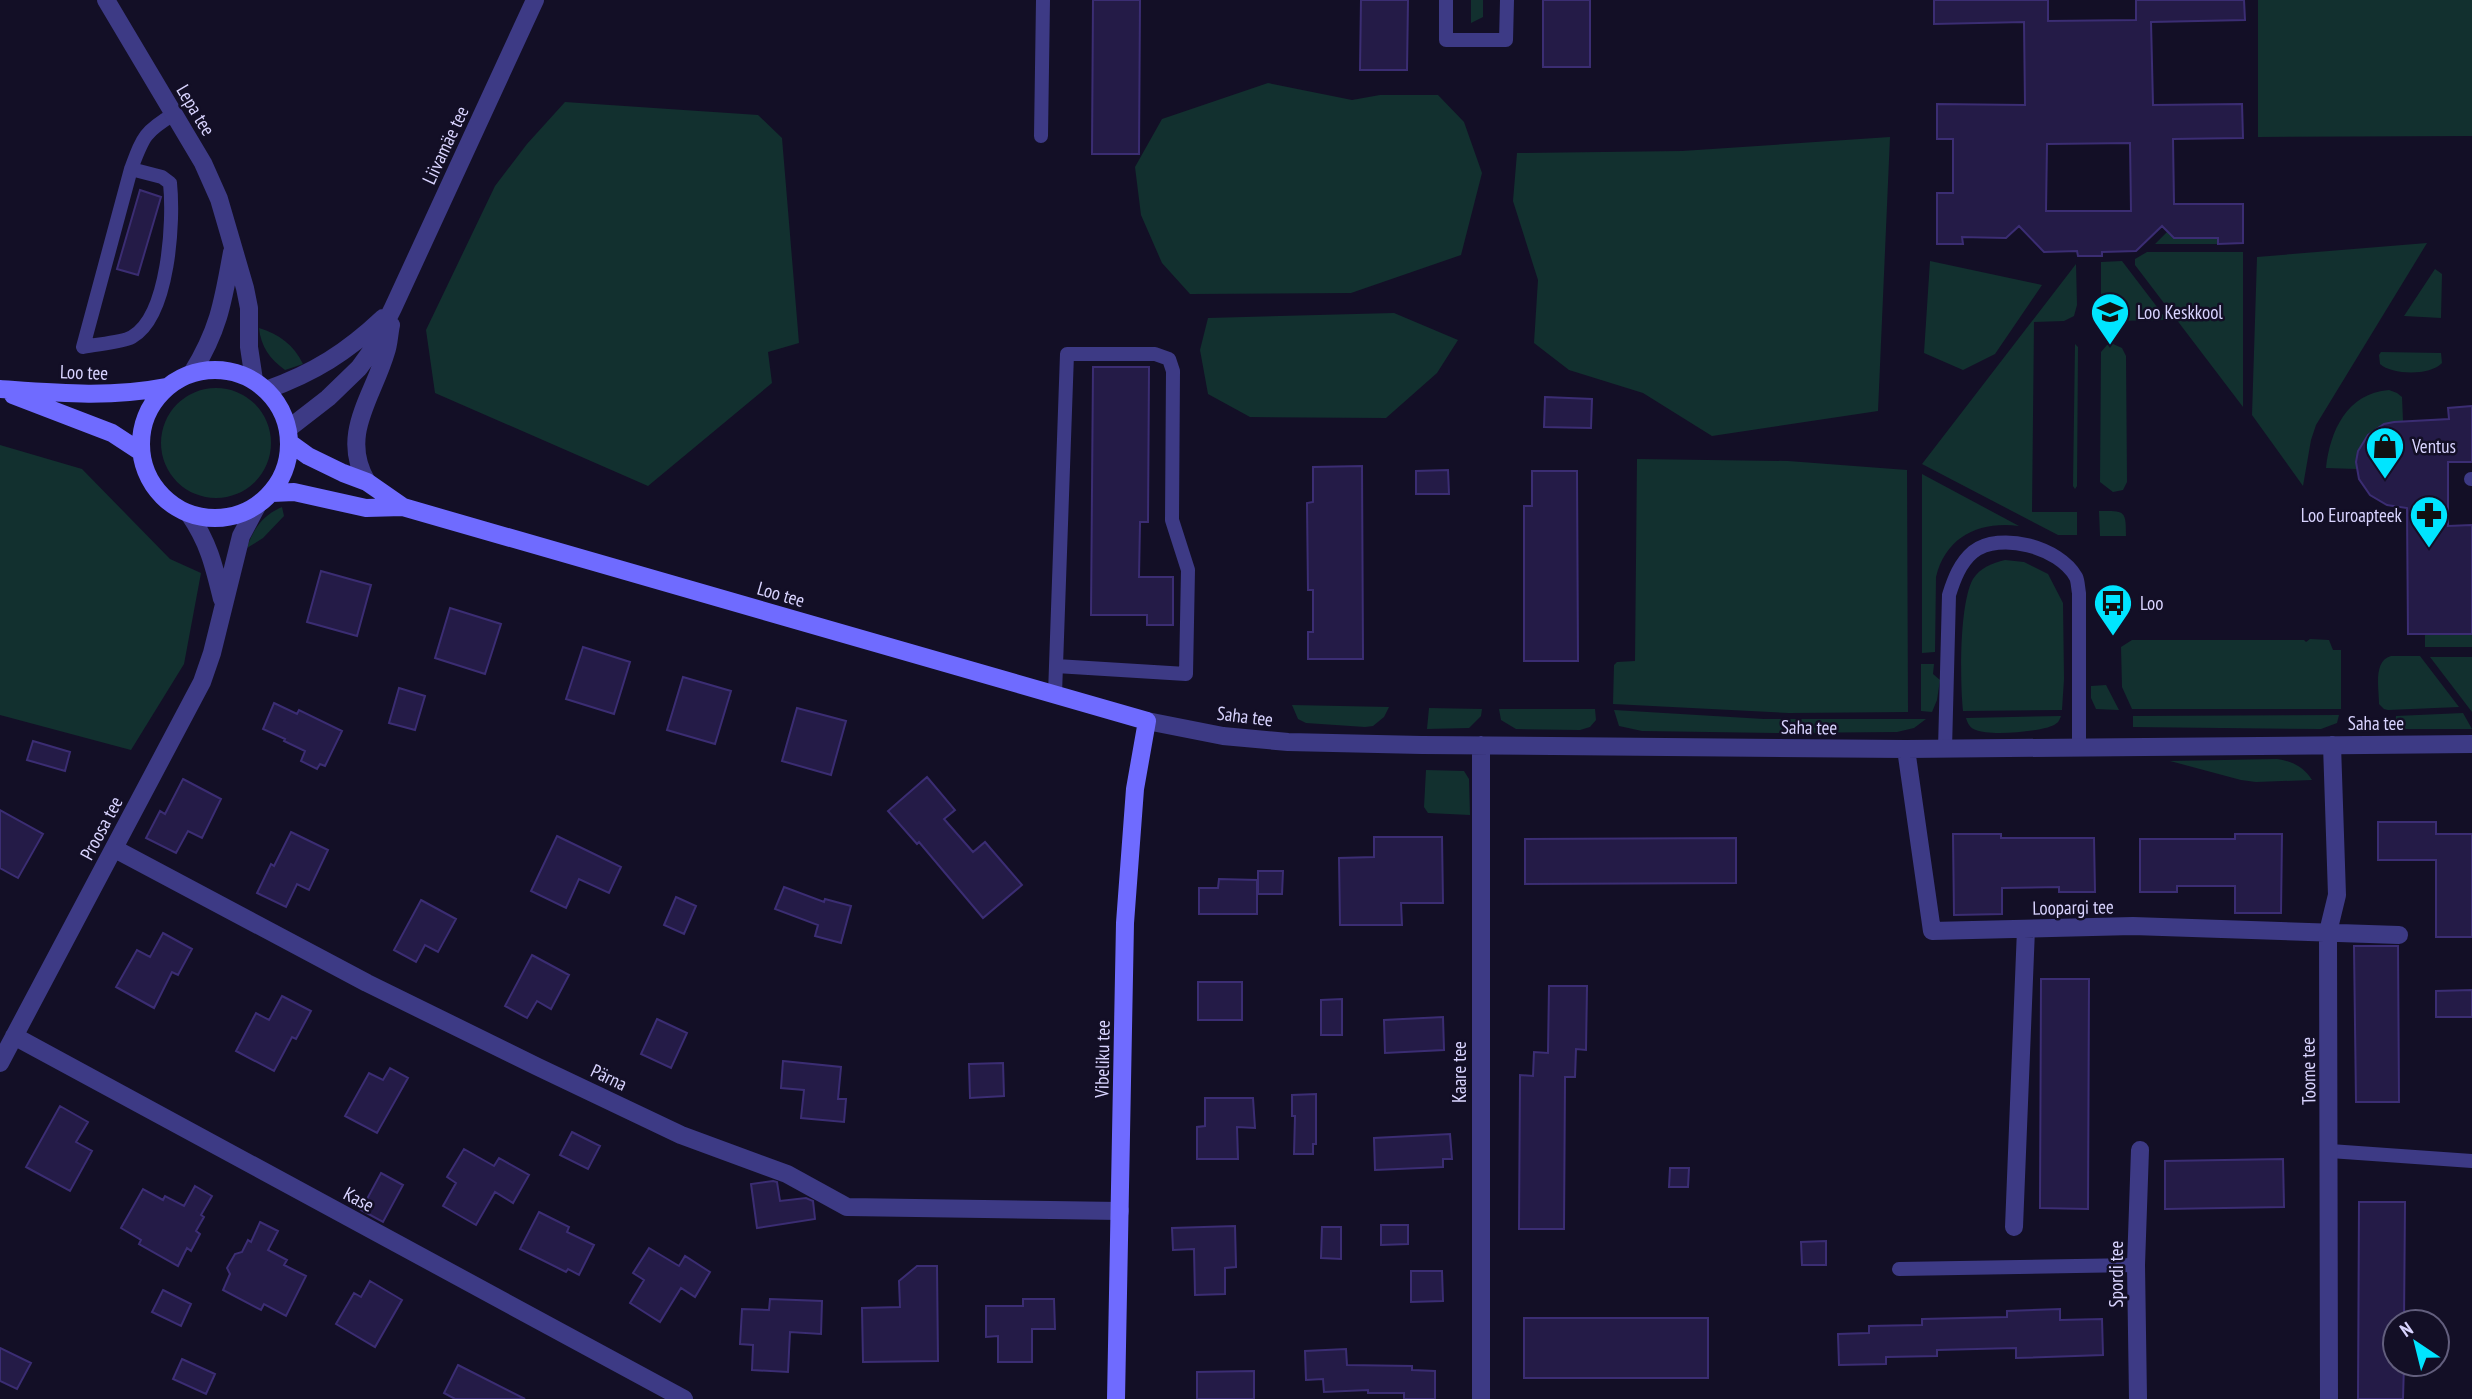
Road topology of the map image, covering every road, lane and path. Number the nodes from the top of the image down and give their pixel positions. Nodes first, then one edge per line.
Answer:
1 (106, 0) edge
2 (535, 0) edge
3 (1042, 0) edge
4 (1446, 0) edge
5 (1507, 0) edge
6 (174, 114) junction
7 (1041, 136) dead end
8 (131, 169) junction
9 (232, 249) junction
10 (393, 308) junction
11 (192, 373) junction
12 (260, 385) junction
13 (166, 387) junction
14 (0, 389) edge
15 (289, 436) junction
16 (141, 453) junction
17 (367, 482) junction
18 (271, 493) junction
19 (257, 506) junction
20 (403, 507) junction
21 (189, 514) junction
22 (223, 606) junction
23 (1056, 666) junction
24 (1055, 694) junction
25 (1147, 721) junction
26 (2472, 744) edge
27 (1481, 745) junction
28 (2332, 745) junction
29 (2079, 747) junction
30 (1906, 749) junction
31 (1945, 749) junction
32 (115, 849) junction
33 (2026, 929) junction
34 (2328, 932) junction
35 (2399, 935) dead end
36 (14, 1036) junction
37 (0, 1063) edge
38 (2140, 1150) dead end
39 (2330, 1151) junction
40 (2472, 1161) edge
41 (1120, 1211) junction
42 (2014, 1227) dead end
43 (2136, 1265) junction
44 (1899, 1269) dead end
45 (684, 1399) edge
46 (1116, 1399) edge
47 (1480, 1399) edge
48 (2138, 1399) edge
49 (2329, 1399) edge

1 - 6 street, Lepa tee
2 - 10 street, Liivamäe tee
3 - 7 lane
4 - 5 lane
6 - 8 lane
6 - 9 street, Lepa tee
8 - 8 lane
9 - 11 street, Lepa tee
9 - 12 street, Lepa tee
10 - 12 street, Liivamäe tee
10 - 15 street, Liivamäe tee
10 - 17 street
11 - 12 street
11 - 13 street
12 - 15 street
13 - 14 street, Loo tee
13 - 16 street
14 - 16 street, Loo tee
15 - 17 street, Loo tee
15 - 18 street
16 - 21 street
17 - 20 street, Loo tee
18 - 19 street
18 - 20 street, Loo tee
19 - 21 street
19 - 22 street, Proosa tee
20 - 24 street, Loo tee
21 - 22 street, Proosa tee
22 - 32 street, Proosa tee
23 - 23 lane
23 - 24 lane
24 - 25 street, Loo tee
25 - 27 street, Saha tee
25 - 41 street, Vibeliku tee
26 - 28 street, Saha tee
27 - 30 street, Saha tee
27 - 47 street, Kaare tee
28 - 29 street, Saha tee
28 - 34 street, Toome tee
29 - 31 street, Saha tee
29 - 31 lane
30 - 31 street, Saha tee
30 - 33 street, Loopargi tee
32 - 36 street, Proosa tee
32 - 41 street, Pärna
33 - 34 street, Loopargi tee
33 - 42 street
34 - 35 street, Loopargi tee
34 - 39 street, Toome tee
36 - 37 street, Proosa tee
36 - 45 street, Kase
38 - 43 street, Spordi tee
39 - 40 lane
39 - 49 street, Toome tee
41 - 46 street, Vibeliku tee
43 - 44 lane
43 - 48 street, Spordi tee

